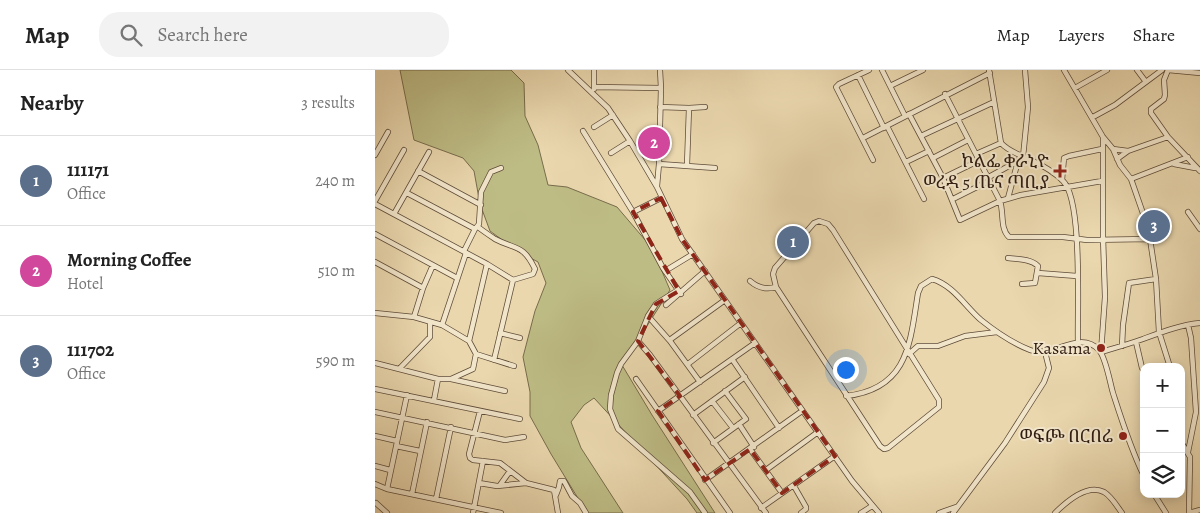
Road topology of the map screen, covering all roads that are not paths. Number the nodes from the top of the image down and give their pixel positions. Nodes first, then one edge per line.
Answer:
1 (568, 70) edge
2 (594, 70) edge
3 (659, 70) edge
4 (869, 70) edge
5 (882, 70) edge
6 (923, 70) edge
7 (1025, 70) edge
8 (1064, 70) edge
9 (1107, 70) edge
10 (1137, 70) edge
11 (1162, 70) edge
12 (1168, 70) edge
13 (989, 71) edge
14 (1200, 73) edge
15 (858, 76) junction
16 (1146, 82) junction
17 (890, 86) junction
18 (594, 87) junction
19 (661, 88) junction
20 (1075, 88) junction
21 (594, 93) junction
22 (945, 94) junction
23 (994, 102) junction
24 (660, 107) junction
25 (705, 107) dead end
26 (689, 108) junction
27 (907, 115) junction
28 (613, 116) junction
29 (1093, 117) junction
30 (957, 118) junction
31 (594, 127) dead end
32 (885, 127) junction
33 (583, 131) dead end
34 (387, 132) dead end
35 (921, 136) junction
36 (1103, 137) junction
37 (1168, 137) junction
38 (863, 138) junction
39 (969, 140) junction
40 (630, 141) junction
41 (1001, 143) junction
42 (1102, 149) junction
43 (1113, 149) junction
44 (404, 150) dead end
45 (929, 151) junction
46 (1128, 151) junction
47 (429, 152) dead end
48 (611, 153) dead end
49 (976, 154) junction
50 (375, 155) edge
51 (1022, 156) junction
52 (1188, 157) junction
53 (933, 158) junction
54 (1117, 159) junction
55 (873, 160) dead end
56 (978, 161) junction
57 (1018, 161) junction
58 (906, 162) junction
59 (659, 164) junction
60 (1172, 164) junction
61 (687, 165) junction
62 (501, 168) dead end
63 (715, 168) dead end
64 (1198, 169) edge
65 (418, 171) junction
66 (943, 178) junction
67 (988, 179) junction
68 (1131, 179) junction
69 (1062, 180) junction
70 (1102, 181) junction
71 (1067, 186) junction
72 (657, 187) junction
73 (407, 193) junction
74 (661, 198) junction
75 (1009, 198) junction
76 (924, 199) dead end
77 (953, 199) junction
78 (1000, 201) junction
79 (375, 203) edge
80 (481, 205) junction
81 (633, 212) junction
82 (1188, 212) dead end
83 (394, 214) junction
84 (476, 228) junction
85 (1200, 229) edge
86 (375, 234) edge
87 (1077, 239) junction
88 (1149, 239) junction
89 (1104, 241) junction
90 (465, 252) junction
91 (693, 254) junction
92 (1008, 258) dead end
93 (375, 262) edge
94 (487, 264) junction
95 (433, 265) junction
96 (665, 271) junction
97 (705, 272) junction
98 (1038, 273) junction
99 (1077, 276) junction
100 (457, 278) junction
101 (1156, 279) junction
102 (513, 280) junction
103 (750, 282) dead end
104 (1022, 284) dead end
105 (776, 287) junction
106 (423, 288) junction
107 (679, 292) junction
108 (725, 300) junction
109 (666, 305) dead end
110 (375, 313) edge
111 (414, 316) junction
112 (648, 316) junction
113 (430, 322) junction
114 (1200, 323) edge
115 (741, 324) junction
116 (1188, 324) junction
117 (442, 325) junction
118 (998, 332) junction
119 (1159, 332) junction
120 (500, 333) junction
121 (520, 338) dead end
122 (469, 341) junction
123 (638, 341) junction
124 (670, 341) junction
125 (1136, 342) junction
126 (755, 343) junction
127 (1078, 343) junction
128 (1122, 346) junction
129 (908, 352) junction
130 (1045, 352) junction
131 (1101, 352) junction
132 (476, 354) junction
133 (732, 359) junction
134 (494, 360) junction
135 (375, 363) edge
136 (1141, 363) edge
137 (1168, 363) edge
138 (688, 364) junction
139 (514, 366) dead end
140 (400, 368) junction
141 (745, 377) junction
142 (438, 379) junction
143 (451, 379) junction
144 (636, 379) dead end
145 (700, 382) junction
146 (375, 389) edge
147 (505, 391) dead end
148 (725, 391) junction
149 (407, 395) junction
150 (680, 396) junction
151 (846, 396) junction
152 (434, 400) junction
153 (712, 401) junction
154 (480, 411) junction
155 (658, 411) junction
156 (802, 411) junction
157 (375, 412) edge
158 (693, 414) junction
159 (402, 417) junction
160 (519, 419) dead end
161 (427, 422) junction
162 (739, 424) junction
163 (451, 427) junction
164 (733, 428) junction
165 (779, 428) junction
166 (475, 432) junction
167 (818, 432) junction
168 (375, 436) edge
169 (524, 438) dead end
170 (713, 442) junction
171 (397, 443) junction
172 (752, 448) junction
173 (1185, 448) edge
174 (420, 451) junction
175 (1188, 452) junction
176 (835, 456) junction
177 (483, 461) junction
178 (729, 464) junction
179 (375, 466) edge
180 (1140, 466) edge
181 (390, 470) junction
182 (766, 470) junction
183 (510, 471) junction
184 (705, 480) junction
185 (479, 483) junction
186 (526, 483) junction
187 (375, 484) edge
188 (500, 485) junction
189 (794, 486) junction
190 (387, 489) junction
191 (782, 493) junction
192 (412, 494) junction
193 (556, 495) junction
194 (1157, 498) edge
195 (436, 499) junction
196 (376, 503) dead end
197 (872, 506) junction
198 (957, 506) junction
199 (474, 507) junction
200 (761, 508) junction
201 (1200, 510) edge
202 (387, 513) edge
203 (473, 513) edge
204 (501, 513) edge
205 (558, 513) edge
206 (586, 513) edge
207 (705, 513) edge
208 (729, 513) edge
209 (765, 513) edge
210 (801, 513) edge
211 (861, 513) edge
212 (879, 513) edge
213 (939, 513) edge
214 (953, 513) edge
215 (1055, 513) edge
216 (1122, 513) edge
217 (1166, 513) edge
218 (1189, 513) edge

1 - 21 street
2 - 18 street
3 - 19 street
4 - 15 street
5 - 17 street
6 - 17 street
7 - 51 street
8 - 20 street
9 - 20 street
10 - 16 street
11 - 16 street
12 - 14 street
12 - 37 street
13 - 22 street
13 - 23 street
15 - 32 street
15 - 38 street
16 - 29 street
17 - 27 street
18 - 19 street
18 - 21 street
19 - 24 street
20 - 29 street
21 - 28 street
22 - 27 street
22 - 30 street
23 - 30 street
23 - 41 street
24 - 26 street
24 - 59 street
25 - 26 street
26 - 61 street
27 - 32 street
27 - 35 street
28 - 31 street
28 - 40 street
29 - 36 street
30 - 35 street
30 - 39 street
32 - 38 street
32 - 58 street
33 - 81 street
34 - 50 street
35 - 45 street
36 - 42 street
36 - 43 street
37 - 46 street
37 - 52 street
38 - 55 street
39 - 49 street
39 - 53 street
40 - 48 street
40 - 72 street
41 - 49 street
41 - 51 street
42 - 69 street
42 - 70 street
43 - 46 street
43 - 54 street
44 - 79 street
45 - 53 street
45 - 58 street
46 - 54 street
47 - 65 street
49 - 56 street
51 - 57 street
51 - 69 street
52 - 60 street
52 - 64 street
53 - 66 street
54 - 68 street
56 - 66 street
56 - 67 street
57 - 67 street
57 - 75 street
58 - 76 street
59 - 61 street
59 - 72 street
60 - 64 street
60 - 68 street
61 - 63 street
62 - 80 street
65 - 73 street
65 - 80 street
66 - 77 street
67 - 77 street
67 - 78 street
68 - 88 street
69 - 71 street
70 - 71 street
70 - 89 street
71 - 75 street
71 - 87 street
72 - 74 street
73 - 83 street
73 - 84 street
74 - 81 street
74 - 91 street
75 - 78 street
77 - 78 street
78 - 87 street
79 - 83 street
80 - 84 street
81 - 96 street
82 - 85 street
83 - 90 street
84 - 90 street
84 - 102 street
86 - 95 street
87 - 89 street
87 - 99 street
88 - 89 street
88 - 101 street
89 - 131 street
90 - 94 street
90 - 100 street
91 - 96 street
91 - 97 street
92 - 98 street
93 - 106 street
94 - 102 street
94 - 122 street
95 - 100 street
95 - 106 street
96 - 107 street
97 - 107 street
97 - 108 street
98 - 99 street
98 - 104 street
99 - 127 street
100 - 117 street
101 - 119 street
101 - 128 street
102 - 120 street
103 - 105 street
105 - 129 street
105 - 151 street
106 - 111 street
107 - 109 street
107 - 112 street
108 - 115 street
108 - 124 street
110 - 111 street
111 - 113 street
112 - 123 street
112 - 124 street
113 - 117 street
113 - 140 street
114 - 116 street
115 - 126 street
115 - 138 street
116 - 119 street
116 - 175 street
117 - 122 street
118 - 129 street
118 - 129 street
118 - 130 street
119 - 125 street
119 - 137 street
120 - 121 street
120 - 134 street
122 - 132 street
123 - 150 street
123 - 207 street
124 - 138 street
125 - 128 street
125 - 136 street
126 - 133 street
126 - 156 street
127 - 130 street
127 - 131 street
128 - 131 street
129 - 151 street
129 - 151 street
130 - 198 street
131 - 180 street
132 - 134 street
132 - 143 street
133 - 141 street
133 - 145 street
134 - 139 street
135 - 140 street
138 - 145 street
140 - 142 street
141 - 148 street
141 - 165 street
142 - 143 street
142 - 152 street
143 - 147 street
144 - 155 street
145 - 150 street
146 - 149 street
148 - 153 street
148 - 162 street
149 - 152 street
149 - 159 street
150 - 155 street
150 - 158 street
152 - 154 street
153 - 158 street
153 - 164 street
154 - 160 street
154 - 166 street
155 - 184 street
156 - 165 street
156 - 167 street
157 - 159 street
158 - 170 street
159 - 161 street
159 - 171 street
161 - 163 street
161 - 174 street
162 - 164 street
162 - 172 street
163 - 166 street
163 - 195 street
164 - 170 street
165 - 172 street
166 - 169 street
166 - 177 street
167 - 176 street
167 - 182 street
168 - 171 street
170 - 178 street
171 - 174 street
171 - 181 street
172 - 178 street
172 - 182 street
173 - 175 street
174 - 192 street
175 - 218 street
176 - 189 street
176 - 197 street
177 - 183 street
177 - 185 street
178 - 184 street
178 - 200 street
179 - 181 street
181 - 190 street
182 - 191 street
183 - 186 street
183 - 188 street
184 - 208 street
185 - 188 street
185 - 199 street
186 - 188 street
186 - 193 street
187 - 190 street
189 - 191 street
189 - 210 street
190 - 192 street
191 - 200 street
192 - 195 street
193 - 205 street
193 - 206 street
194 - 217 street
195 - 199 street
196 - 202 street
197 - 211 street
197 - 212 street
198 - 213 street
198 - 214 street
199 - 203 street
199 - 204 street
200 - 209 street
201 - 218 street
215 - 216 street

